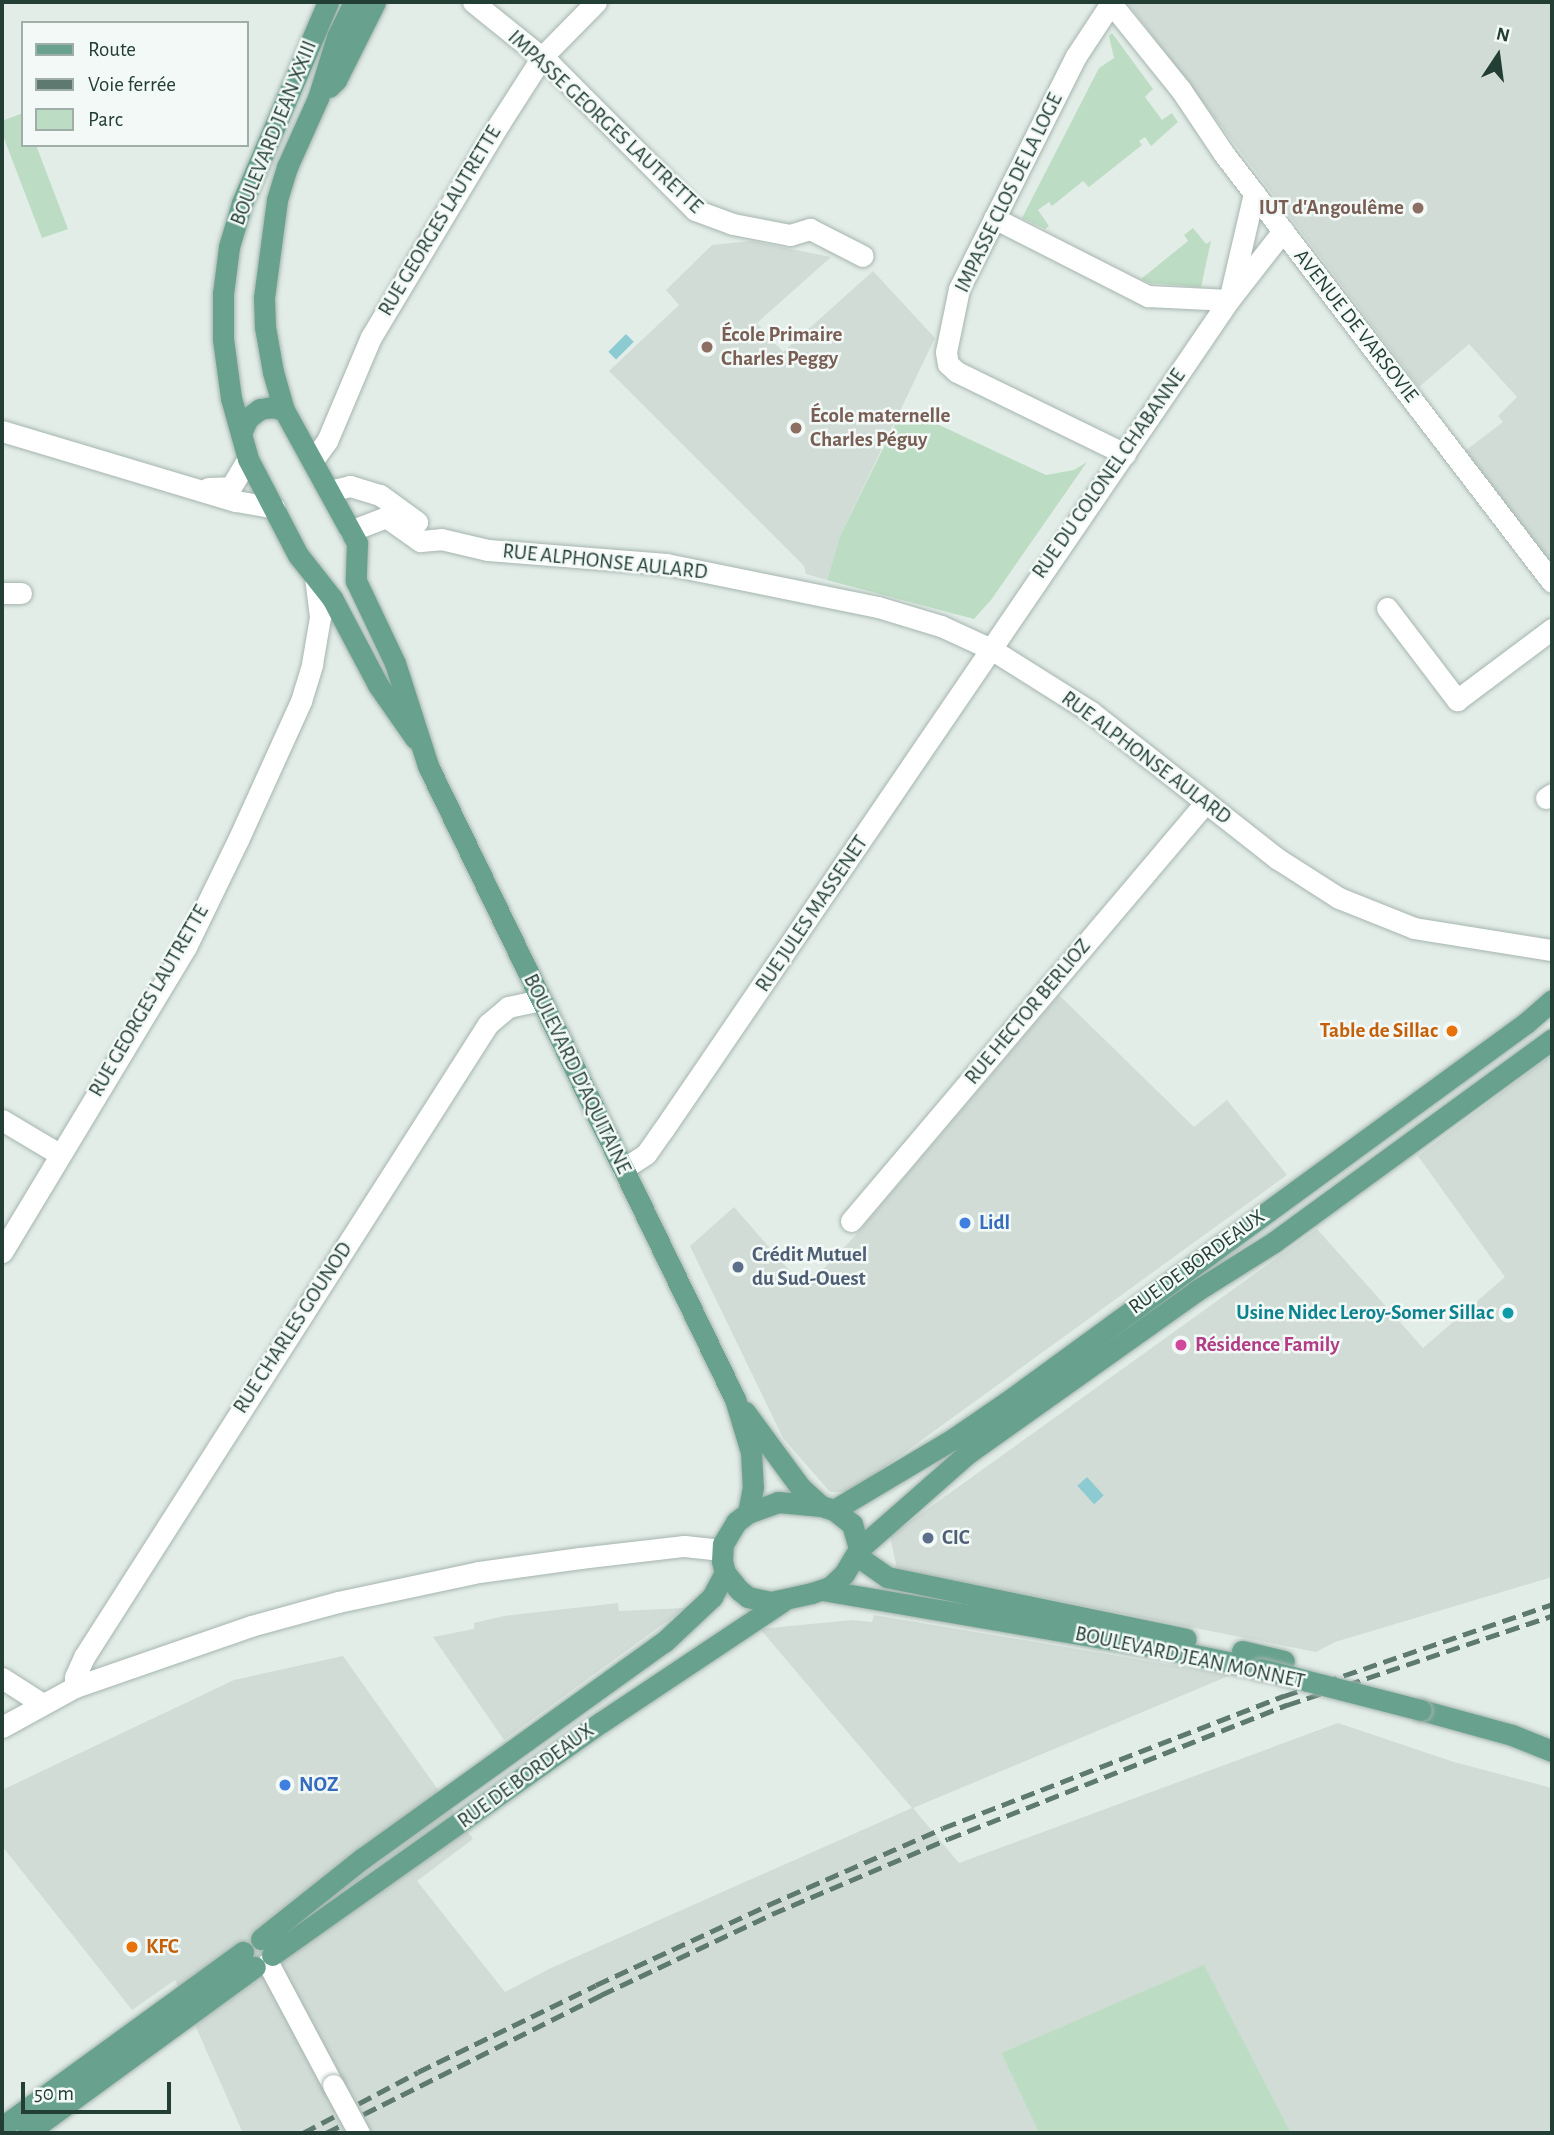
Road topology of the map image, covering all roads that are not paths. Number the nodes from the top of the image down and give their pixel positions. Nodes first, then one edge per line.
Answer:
1 (328, 2) edge
2 (354, 2) edge
3 (375, 2) edge
4 (473, 2) edge
5 (597, 2) edge
6 (1110, 2) edge
7 (542, 57) junction
8 (318, 98) junction
9 (1254, 193) junction
10 (994, 218) junction
11 (1283, 232) junction
12 (863, 256) dead end
13 (1228, 300) junction
14 (284, 410) junction
15 (2, 431) edge
16 (241, 433) junction
17 (1125, 454) junction
18 (248, 459) junction
19 (313, 460) junction
20 (192, 487) junction
21 (330, 491) junction
22 (274, 508) junction
23 (350, 531) junction
24 (441, 540) junction
25 (356, 568) junction
26 (314, 579) junction
27 (1552, 582) edge
28 (1387, 608) dead end
29 (1552, 629) edge
30 (349, 633) junction
31 (990, 649) junction
32 (312, 664) junction
33 (423, 748) junction
34 (1206, 802) junction
35 (1552, 950) edge
36 (541, 1000) junction
37 (1552, 1000) edge
38 (1552, 1039) edge
39 (2, 1120) edge
40 (59, 1154) junction
41 (623, 1169) junction
42 (851, 1221) dead end
43 (2, 1252) edge
44 (735, 1399) junction
45 (827, 1508) junction
46 (748, 1513) junction
47 (722, 1549) junction
48 (858, 1553) junction
49 (725, 1573) junction
50 (822, 1590) junction
51 (783, 1601) junction
52 (2, 1678) edge
53 (75, 1687) junction
54 (41, 1703) junction
55 (1426, 1704) junction
56 (2, 1727) edge
57 (1552, 1736) edge
58 (1552, 1751) edge
59 (260, 1955) junction
60 (2, 2127) edge
61 (27, 2133) edge
62 (359, 2133) edge

1 - 16 main road, BOULEVARD JEAN XXIII
2 - 8 main road, BOULEVARD JEAN XXIII
3 - 8 main road, BOULEVARD JEAN XXIII
4 - 7 street, IMPASSE GEORGES LAUTRETTE
5 - 7 street, RUE GEORGES LAUTRETTE
6 - 9 street, AVENUE DE VARSOVIE
6 - 10 street, IMPASSE CLOS DE LA LOGE
7 - 12 street, IMPASSE GEORGES LAUTRETTE
7 - 19 street, RUE GEORGES LAUTRETTE
8 - 14 main road, BOULEVARD JEAN XXIII
9 - 11 street, AVENUE DE VARSOVIE
9 - 13 street, RUE DU COLONEL CHABANNE
10 - 13 street
10 - 17 street, IMPASSE CLOS DE LA LOGE
11 - 13 street, RUE DU COLONEL CHABANNE
11 - 27 street, AVENUE DE VARSOVIE
13 - 17 street, RUE DU COLONEL CHABANNE
14 - 16 main road
14 - 19 main road, BOULEVARD D'AQUITAINE
15 - 20 street
16 - 18 main road, BOULEVARD D'AQUITAINE
17 - 31 street, RUE DU COLONEL CHABANNE
18 - 20 street
18 - 22 main road, BOULEVARD D'AQUITAINE
19 - 21 main road, BOULEVARD D'AQUITAINE
20 - 22 street
21 - 23 main road, BOULEVARD D'AQUITAINE
21 - 24 street, RUE ALPHONSE AULARD
22 - 26 main road, BOULEVARD D'AQUITAINE
23 - 24 street, RUE ALPHONSE AULARD
23 - 25 main road, BOULEVARD D'AQUITAINE
24 - 31 street, RUE ALPHONSE AULARD
25 - 26 main road
25 - 33 main road, BOULEVARD D'AQUITAINE
26 - 30 main road, BOULEVARD D'AQUITAINE
26 - 32 street, RUE GEORGES LAUTRETTE
28 - 29 street
30 - 32 street, RUE GEORGES LAUTRETTE
30 - 33 main road, BOULEVARD D'AQUITAINE
31 - 34 street, RUE ALPHONSE AULARD
31 - 41 street, RUE JULES MASSENET
32 - 40 street, RUE GEORGES LAUTRETTE
33 - 36 main road, BOULEVARD D'AQUITAINE
34 - 35 street, RUE ALPHONSE AULARD
34 - 42 street, RUE HECTOR BERLIOZ
36 - 41 main road, BOULEVARD D'AQUITAINE
36 - 53 street, RUE CHARLES GOUNOD
37 - 45 main road, RUE DE BORDEAUX
38 - 48 main road, RUE DE BORDEAUX
39 - 40 street
40 - 43 street, RUE GEORGES LAUTRETTE
41 - 44 main road, BOULEVARD D'AQUITAINE
44 - 45 main road, BOULEVARD D'AQUITAINE
44 - 46 main road, BOULEVARD D'AQUITAINE
45 - 46 main road
45 - 48 main road
46 - 47 main road
47 - 49 main road
47 - 53 street
48 - 50 main road
48 - 55 main road
49 - 51 main road
49 - 59 main road, RUE DE BORDEAUX
50 - 51 main road
50 - 55 main road, BOULEVARD JEAN MONNET, bridge
51 - 59 main road, RUE DE BORDEAUX
52 - 54 street
53 - 54 street
54 - 56 street
55 - 57 main road
55 - 58 main road, BOULEVARD JEAN MONNET
59 - 60 main road, RUE DE BORDEAUX
59 - 61 main road, RUE DE BORDEAUX
59 - 62 street, bridge

